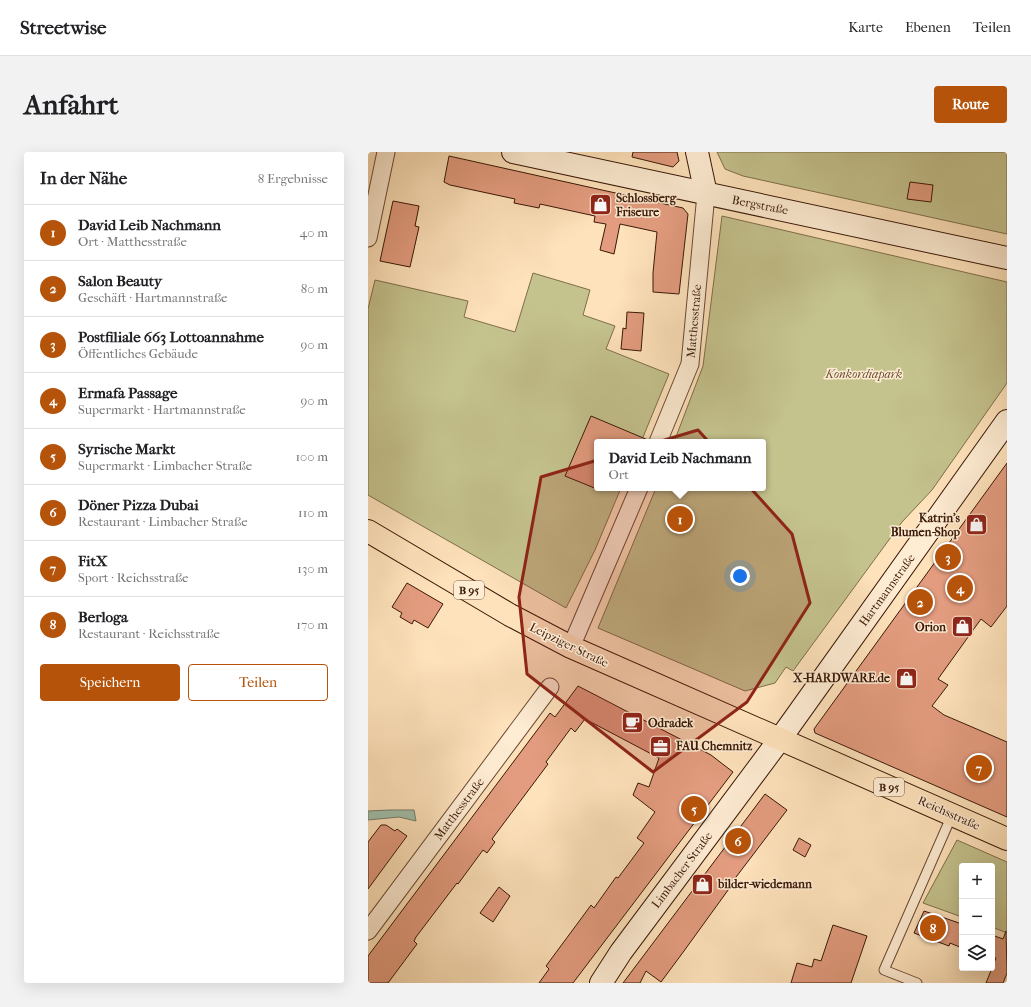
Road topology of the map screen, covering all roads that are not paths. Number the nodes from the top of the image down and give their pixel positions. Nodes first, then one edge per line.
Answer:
1 (386, 152) edge
2 (513, 152) edge
3 (697, 152) edge
4 (706, 194) junction
5 (368, 238) edge
6 (1007, 258) edge
7 (1007, 421) edge
8 (659, 439) edge
9 (638, 491) edge
10 (368, 531) edge
11 (571, 647) junction
12 (550, 687) dead end
13 (780, 739) junction
14 (952, 814) junction
15 (1007, 839) edge
16 (368, 931) edge
17 (601, 983) edge
18 (917, 983) edge

1 - 5 street
2 - 4 main road, Bergstraße
3 - 4 main road
4 - 6 main road, Bergstraße
4 - 8 street, Matthesstraße
7 - 13 main road, Hartmannstraße
9 - 11 street
10 - 11 main road, Leipziger Straße / B 95
11 - 13 main road, Leipziger Straße / B 95
12 - 16 street, Matthesstraße
13 - 14 main road, Reichsstraße / B 95
13 - 17 main road, Limbacher Straße
14 - 15 main road, Reichsstraße / B 95
14 - 18 lane

